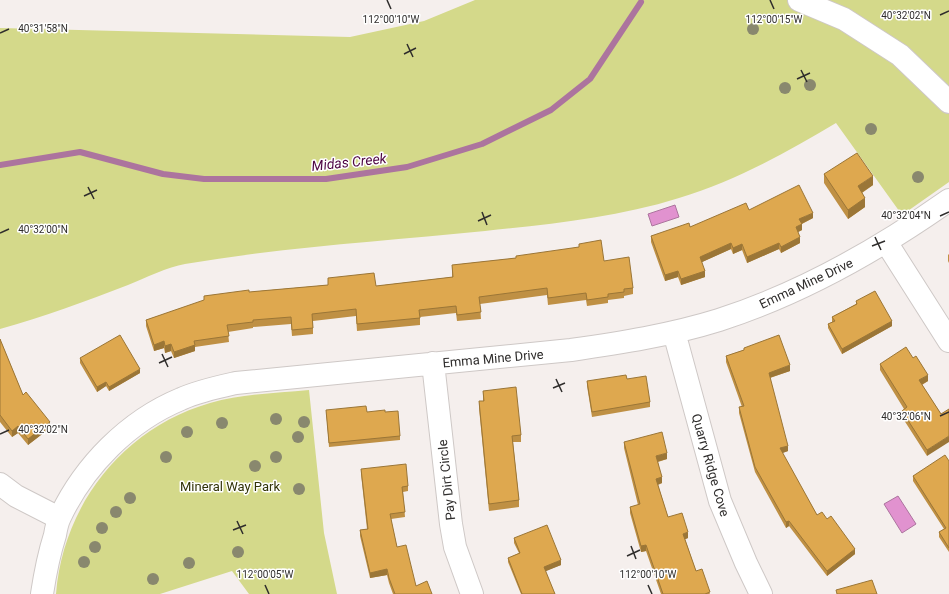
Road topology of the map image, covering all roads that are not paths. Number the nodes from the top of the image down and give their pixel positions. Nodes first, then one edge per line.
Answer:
1 (799, 0) edge
2 (949, 102) edge
3 (949, 200) edge
4 (886, 242) junction
5 (674, 332) junction
6 (949, 341) edge
7 (433, 363) junction
8 (0, 484) edge
9 (59, 518) junction
10 (42, 594) edge
11 (472, 594) edge
12 (761, 594) edge

1 - 2 street
3 - 4 street, Emma Mine Drive
4 - 5 street, Emma Mine Drive
4 - 6 street
5 - 7 street, Emma Mine Drive
5 - 12 street, Quarry Ridge Cove
7 - 9 street, Emma Mine Drive
7 - 11 street, Pay Dirt Circle
8 - 9 street
9 - 10 street, Emma Mine Drive

